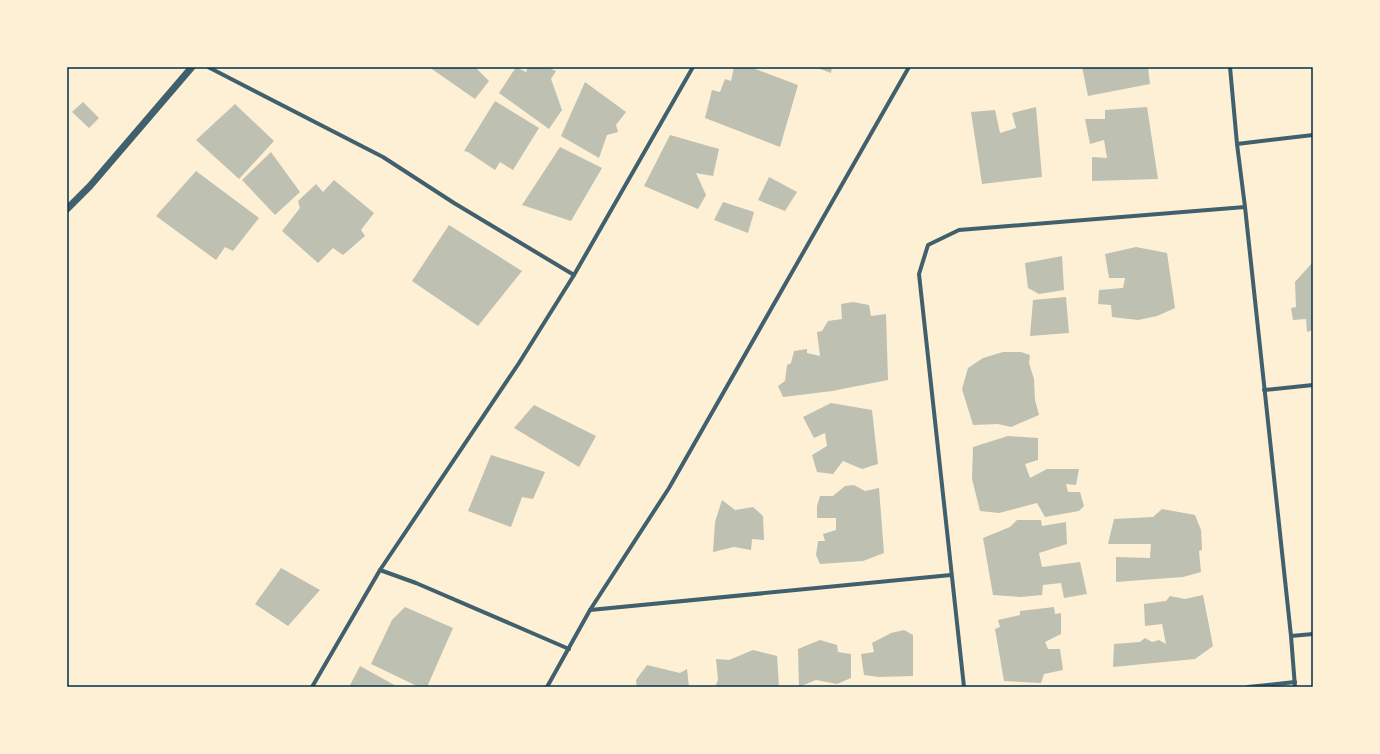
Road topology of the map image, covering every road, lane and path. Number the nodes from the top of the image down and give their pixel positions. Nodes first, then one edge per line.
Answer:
1 (192, 67) edge
2 (208, 67) edge
3 (693, 67) edge
4 (909, 67) edge
5 (1230, 67) edge
6 (1313, 135) edge
7 (1237, 144) junction
8 (1245, 207) junction
9 (67, 209) edge
10 (574, 275) junction
11 (1313, 385) edge
12 (1264, 390) junction
13 (380, 570) junction
14 (951, 575) junction
15 (590, 610) junction
16 (1313, 634) edge
17 (1291, 636) junction
18 (569, 649) junction
19 (1295, 685) edge
20 (312, 687) edge
21 (547, 687) edge
22 (964, 687) edge
23 (1248, 687) edge

1 - 9 street
2 - 10 street
3 - 10 street
4 - 15 street
5 - 7 street
6 - 7 street
7 - 8 street
8 - 12 street
8 - 14 street
10 - 13 street
11 - 12 street
12 - 17 street
13 - 18 street
13 - 20 street
14 - 15 street
14 - 22 street
15 - 18 street
16 - 17 street
17 - 19 street
18 - 21 street
19 - 23 street

